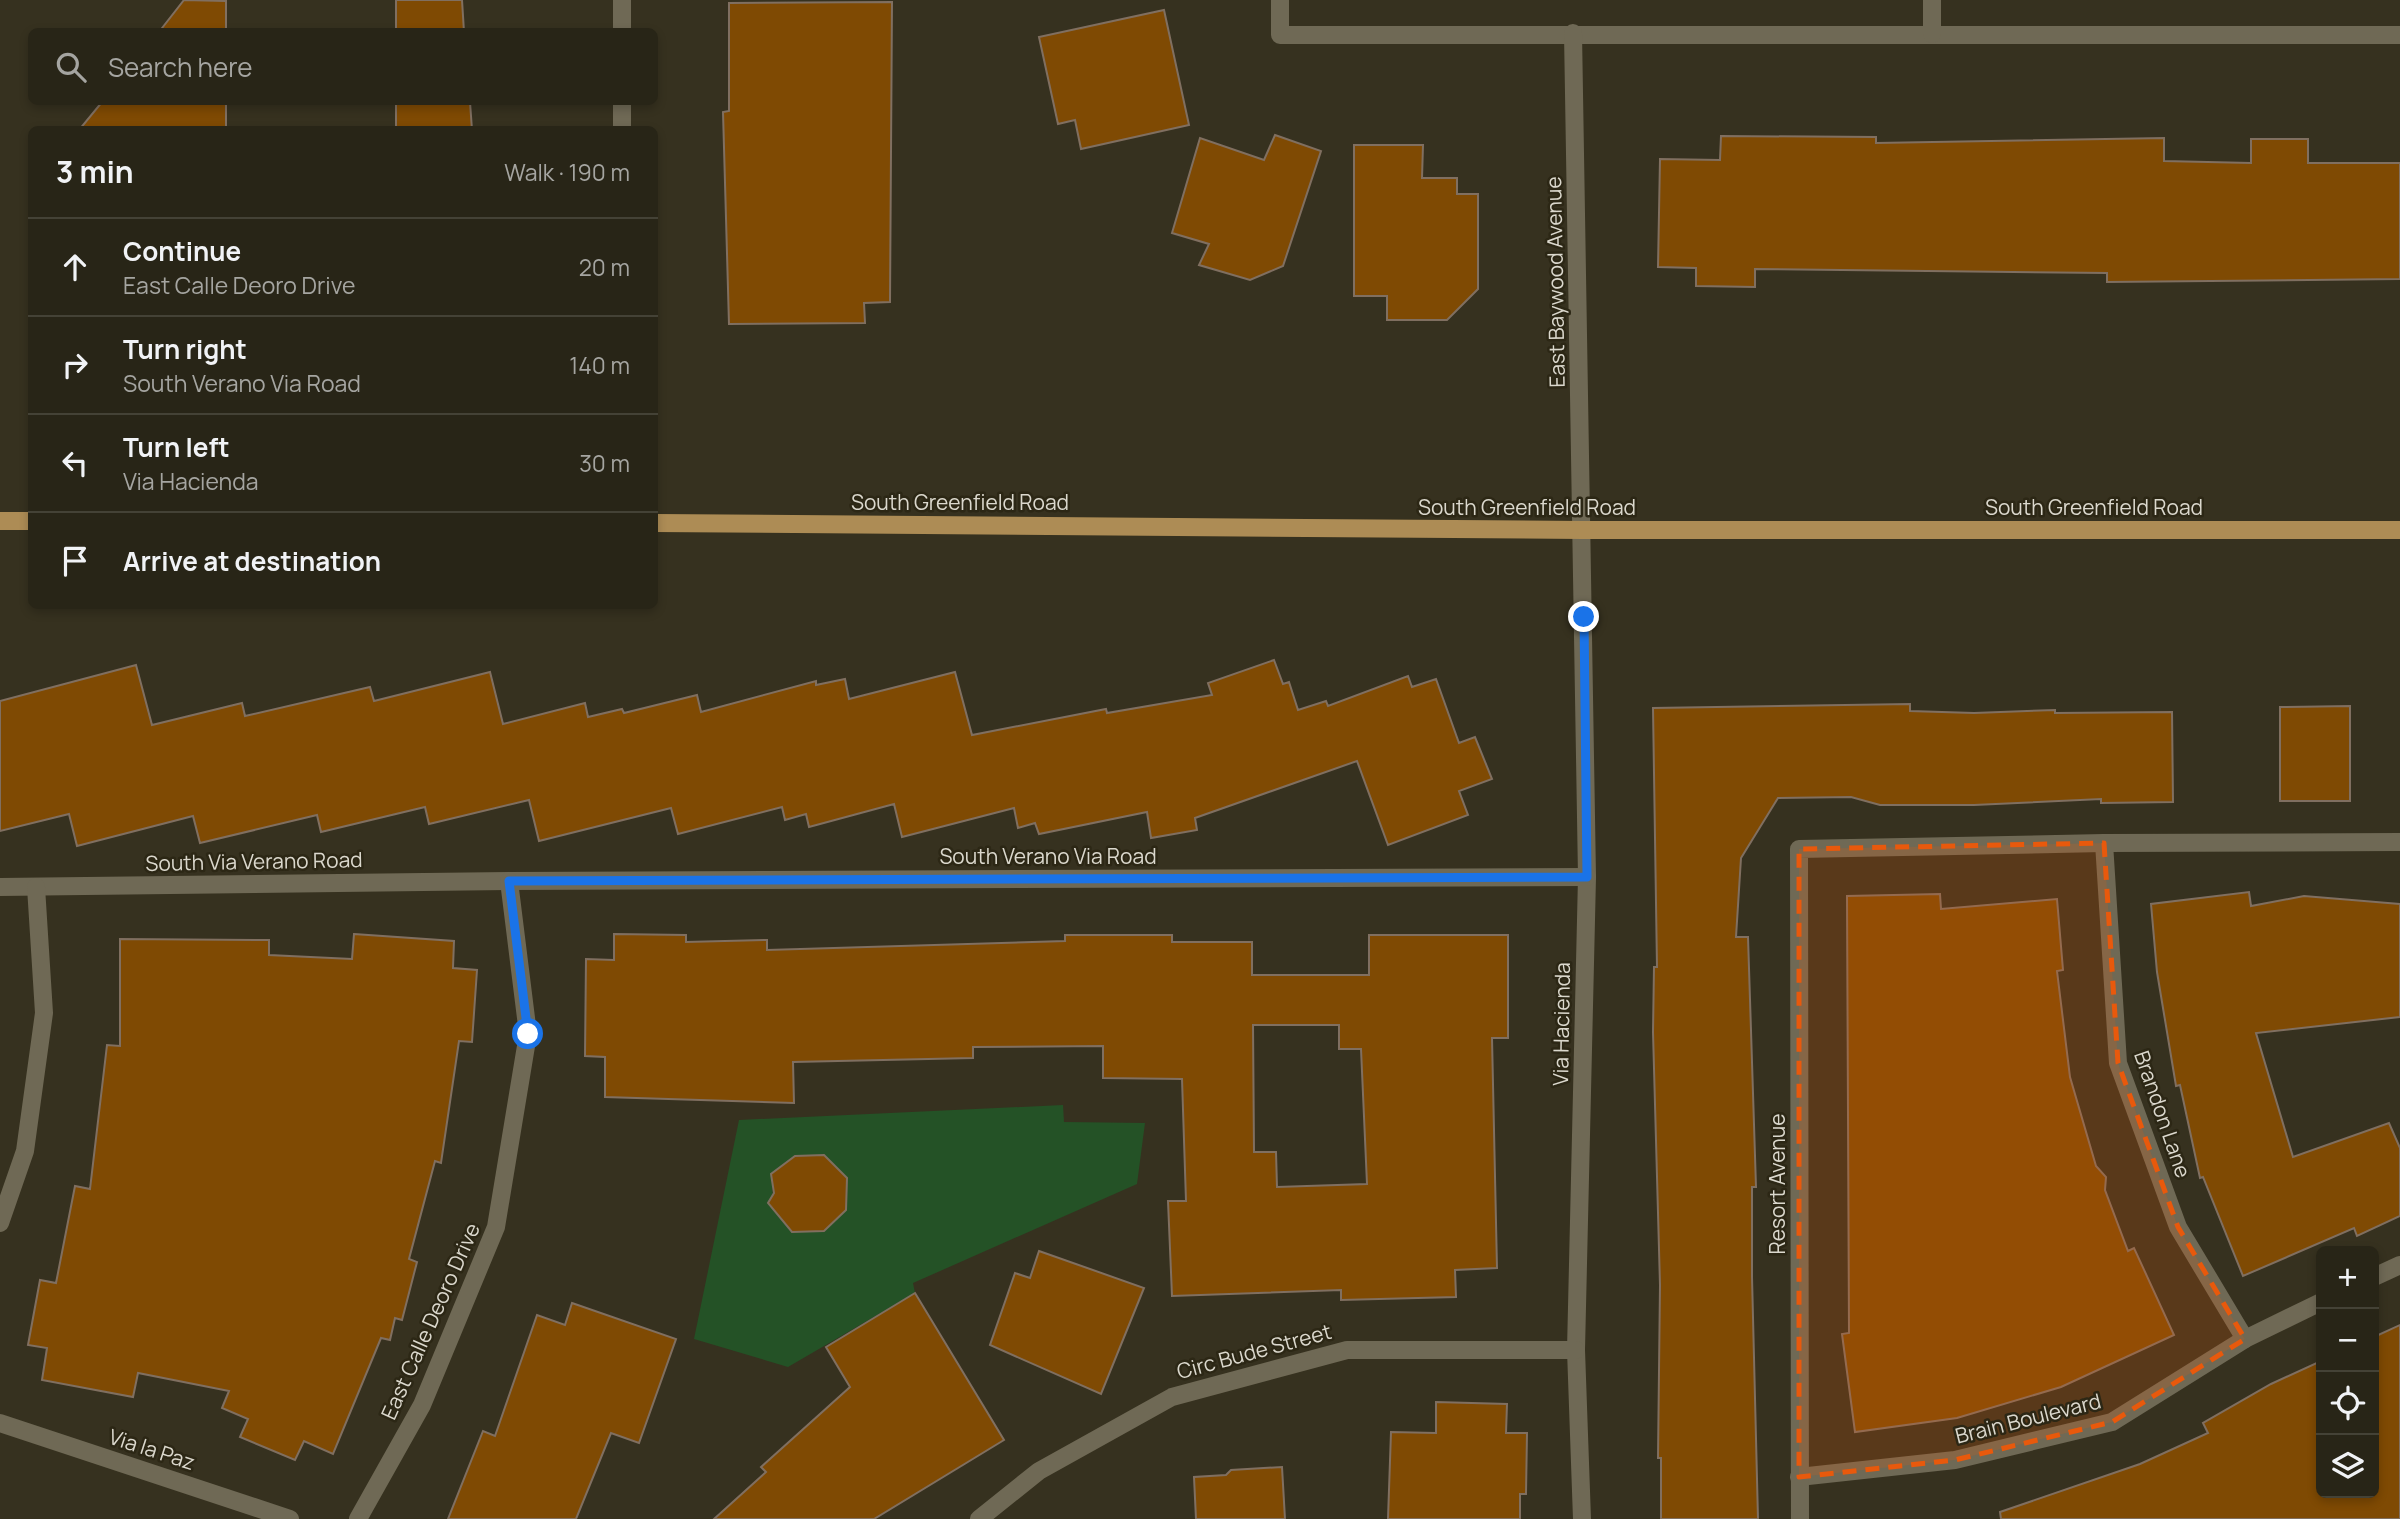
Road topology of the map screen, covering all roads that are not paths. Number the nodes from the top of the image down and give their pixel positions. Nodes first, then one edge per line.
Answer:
1 (622, 0) edge
2 (1280, 0) edge
3 (1932, 0) edge
4 (622, 28) edge
5 (1573, 33) junction
6 (1932, 34) junction
7 (2400, 35) edge
8 (622, 105) edge
9 (622, 126) edge
10 (0, 521) edge
11 (28, 521) edge
12 (658, 523) edge
13 (1583, 530) junction
14 (2400, 530) edge
15 (2400, 842) edge
16 (2104, 843) junction
17 (1587, 877) junction
18 (509, 881) junction
19 (0, 887) edge
20 (36, 887) junction
21 (0, 1223) edge
22 (2400, 1265) edge
23 (2379, 1275) edge
24 (2316, 1304) edge
25 (2245, 1339) junction
26 (1576, 1350) junction
27 (0, 1423) edge
28 (1800, 1476) junction
29 (290, 1519) edge
30 (358, 1519) edge
31 (979, 1519) edge
32 (1582, 1519) edge
33 (1800, 1519) edge

1 - 4 street
2 - 5 street
3 - 6 street
5 - 6 street
5 - 13 street, East Baywood Avenue
6 - 7 street
8 - 9 street
10 - 11 main road
12 - 13 main road, South Greenfield Road
13 - 14 main road, South Greenfield Road
13 - 17 street, Via Hacienda
15 - 16 street
16 - 25 street, Brandon Lane
16 - 28 street, Resort Avenue
17 - 18 street, South Verano Via Road
17 - 26 street, Via Hacienda
18 - 20 street, South Via Verano Road
18 - 30 street, East Calle Deoro Drive
19 - 20 street, South Via Verano Road
20 - 21 street
22 - 23 street
24 - 25 street, Brain Boulevard
25 - 28 street, Brain Boulevard
26 - 31 street, Circ Bude Street
26 - 32 street, Via Hacienda
27 - 29 street, Via la Paz
28 - 33 street, Resort Avenue

